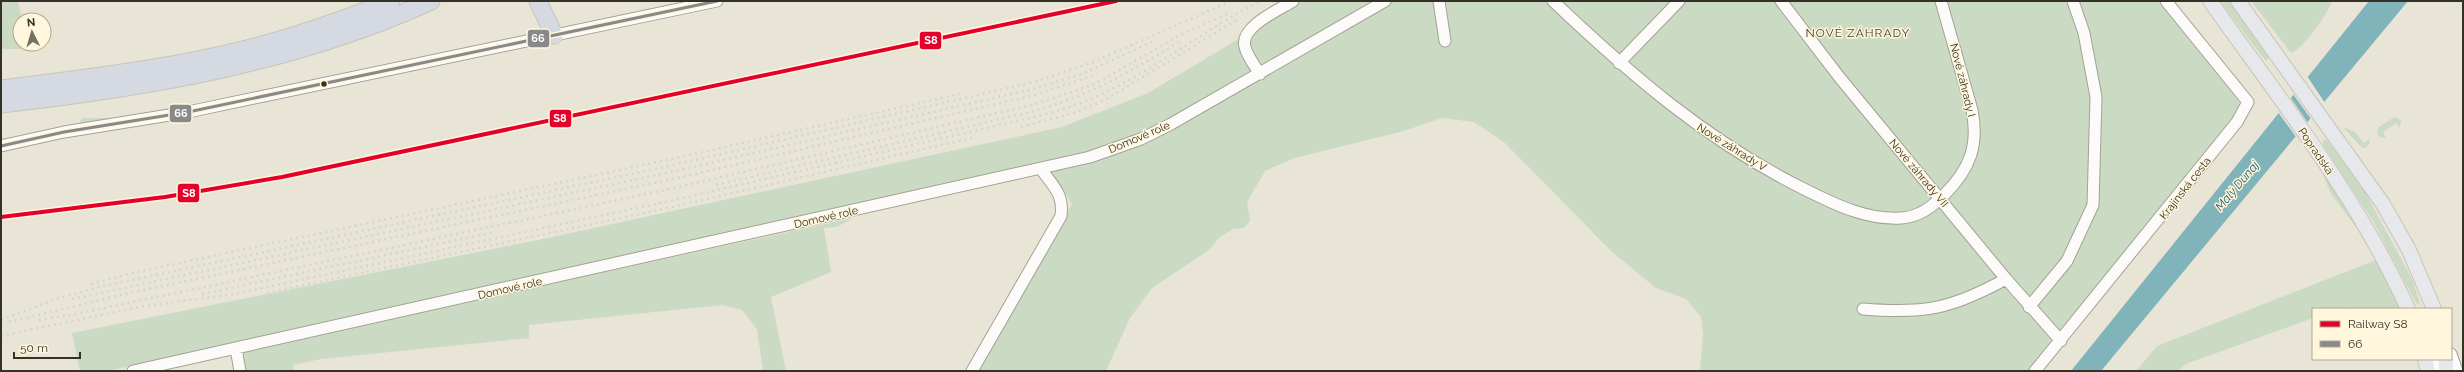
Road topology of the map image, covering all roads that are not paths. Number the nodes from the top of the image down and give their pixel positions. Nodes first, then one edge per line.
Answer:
1 (391, 1) edge
2 (431, 1) edge
3 (538, 1) edge
4 (545, 1) edge
5 (717, 1) edge
6 (1293, 1) edge
7 (1384, 1) edge
8 (1439, 1) edge
9 (1553, 1) edge
10 (1677, 1) edge
11 (1781, 1) edge
12 (1941, 1) edge
13 (2073, 1) edge
14 (2166, 1) edge
15 (2210, 1) edge
16 (2238, 1) edge
17 (557, 35) junction
18 (1445, 41) dead end
19 (1618, 63) junction
20 (1260, 74) junction
21 (1, 88) edge
22 (1, 104) edge
23 (1, 146) edge
24 (1040, 169) junction
25 (1941, 199) junction
26 (2006, 279) junction
27 (2029, 306) junction
28 (2407, 308) edge
29 (2434, 308) edge
30 (1863, 309) dead end
31 (2061, 341) junction
32 (236, 350) junction
33 (2452, 357) edge
34 (2425, 360) edge
35 (2432, 360) edge
36 (2446, 360) edge
37 (133, 371) edge
38 (240, 371) edge
39 (972, 371) edge
40 (2035, 371) edge
41 (2428, 371) edge
42 (2438, 371) edge
43 (2446, 371) edge
44 (2457, 371) edge

1 - 21 highway
2 - 22 highway
3 - 17 highway
4 - 17 highway
5 - 17 street
6 - 20 street
7 - 20 street, Domové role
8 - 18 street
9 - 19 street, Nové záhrady V
10 - 19 street
11 - 25 street, Nové záhrady VII
12 - 25 street, Nové záhrady I
13 - 27 street
14 - 31 street, Krajinská cesta
15 - 28 main road, Popradská
16 - 29 main road, Popradská
17 - 23 street
19 - 25 street, Nové záhrady V
20 - 24 street, Domové role
24 - 32 street, Domové role
24 - 39 street
25 - 26 street, Nové záhrady VII
26 - 27 street, Nové záhrady VII
26 - 30 street
27 - 31 street, Nové záhrady VII
31 - 40 street, Krajinská cesta
32 - 37 street, Domové role
32 - 38 street
33 - 44 street
34 - 41 main road
35 - 42 street
36 - 43 main road

